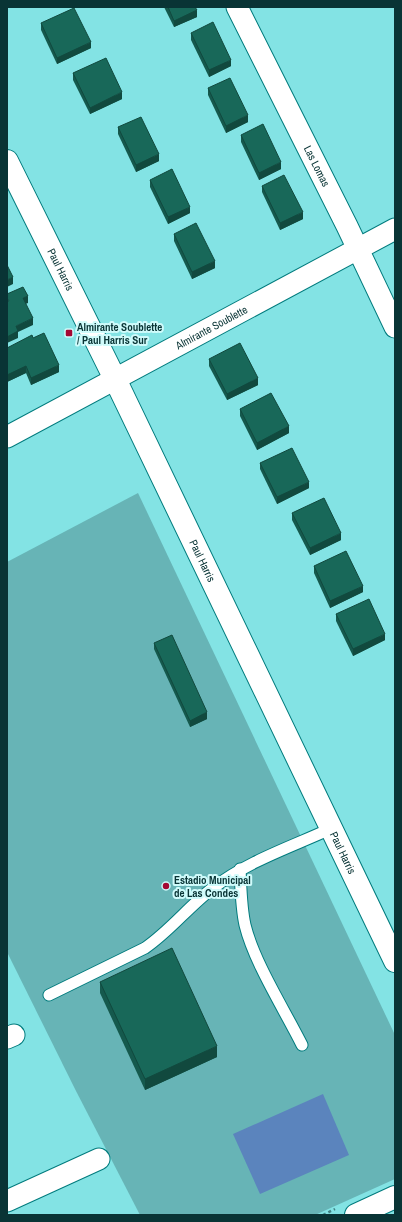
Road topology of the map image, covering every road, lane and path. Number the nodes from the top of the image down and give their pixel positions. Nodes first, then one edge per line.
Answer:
1 (237, 7) edge
2 (7, 161) edge
3 (395, 229) edge
4 (358, 249) junction
5 (395, 327) edge
6 (115, 379) junction
7 (7, 437) edge
8 (330, 829) junction
9 (240, 869) junction
10 (395, 962) edge
11 (49, 995) dead end
12 (302, 1045) dead end
13 (99, 1159) dead end
14 (395, 1197) edge
15 (7, 1201) edge
16 (356, 1215) edge

1 - 4 street, Las Lomas
2 - 6 street, Paul Harris
3 - 4 street, Almirante Soublette
4 - 5 street, Las Lomas
4 - 6 street, Almirante Soublette
6 - 7 street, Almirante Soublette
6 - 8 street, Paul Harris
8 - 9 lane
8 - 10 street, Paul Harris
9 - 11 lane
9 - 12 lane
13 - 15 street
14 - 16 street

